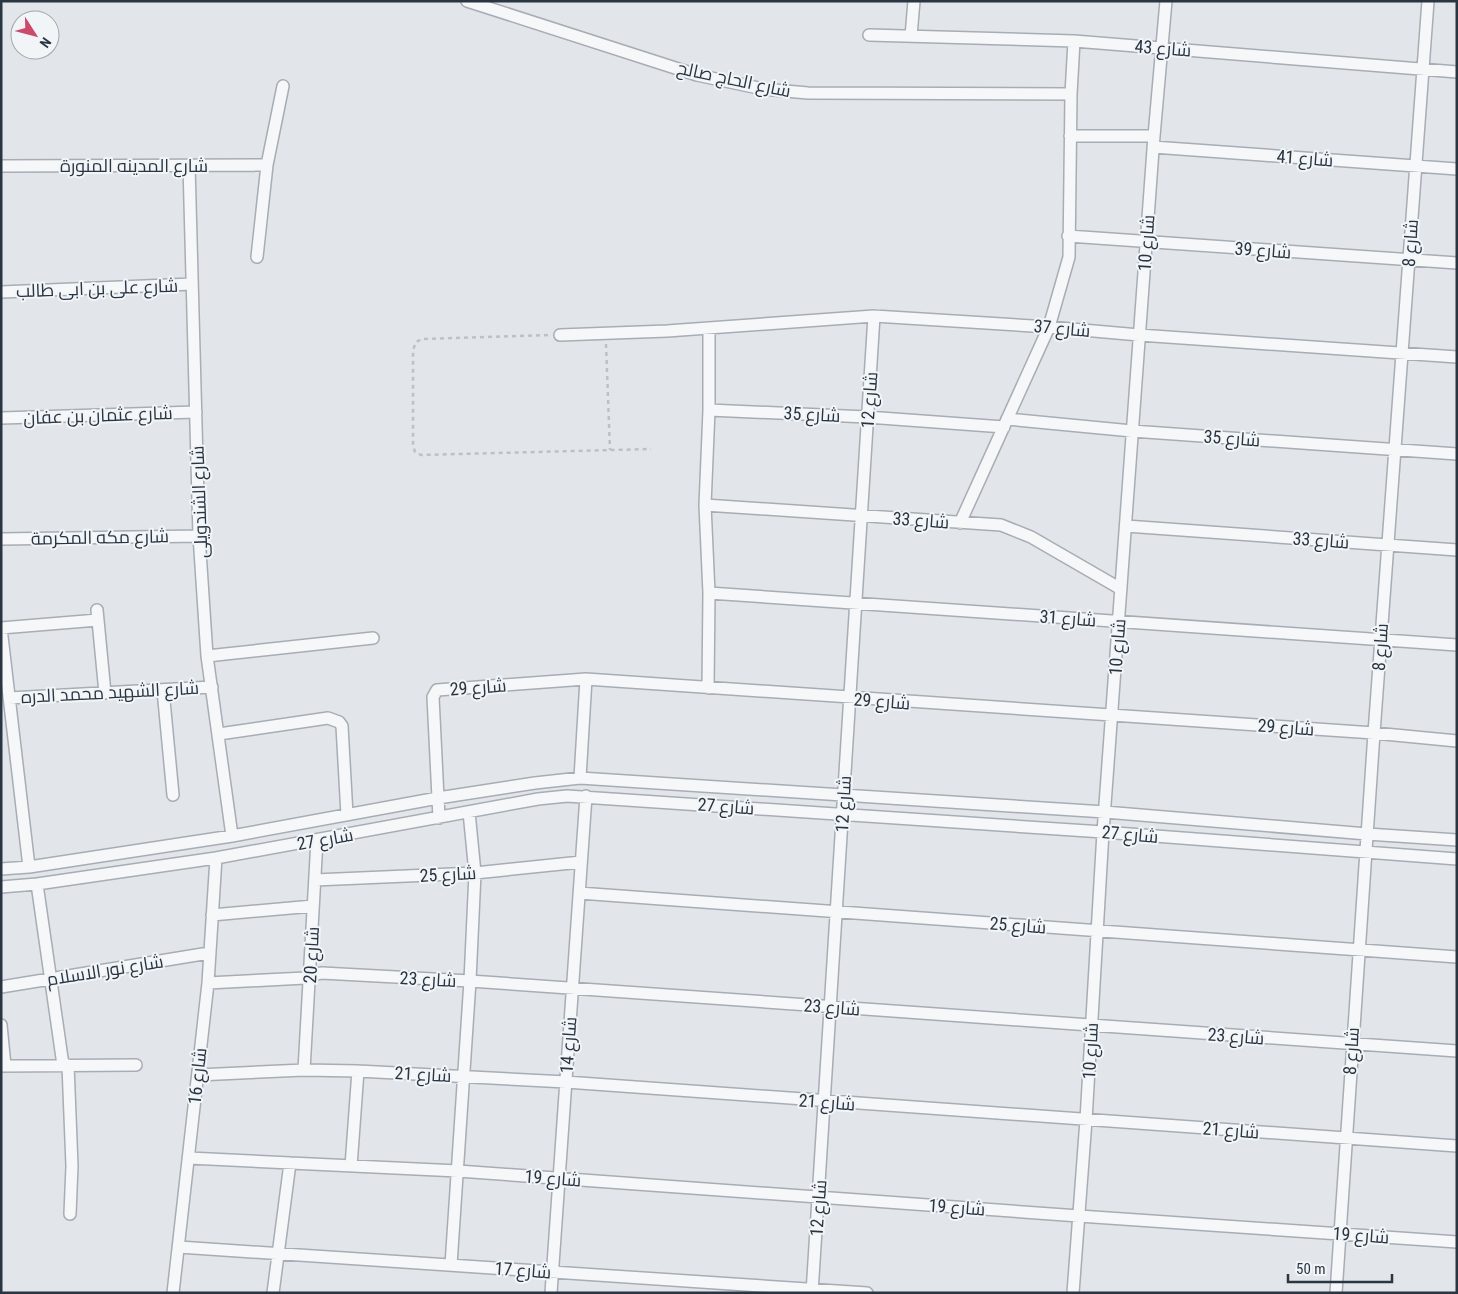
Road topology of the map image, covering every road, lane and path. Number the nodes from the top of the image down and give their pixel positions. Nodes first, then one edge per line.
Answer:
1 (467, 1) edge
2 (914, 1) edge
3 (1166, 1) edge
4 (1428, 1) edge
5 (869, 35) dead end
6 (910, 36) junction
7 (1074, 41) junction
8 (1161, 47) junction
9 (1423, 69) junction
10 (1457, 72) edge
11 (283, 86) dead end
12 (1071, 94) junction
13 (1070, 136) junction
14 (1154, 141) junction
15 (189, 165) junction
16 (268, 165) junction
17 (1, 166) edge
18 (1416, 166) junction
19 (1457, 169) edge
20 (1068, 236) junction
21 (1146, 241) junction
22 (256, 257) dead end
23 (1409, 260) junction
24 (1457, 264) edge
25 (192, 284) junction
26 (1, 292) edge
27 (874, 316) junction
28 (1049, 327) junction
29 (709, 328) junction
30 (605, 333) junction
31 (560, 335) joint
32 (1139, 335) junction
33 (1402, 353) junction
34 (1457, 357) edge
35 (709, 410) junction
36 (196, 412) junction
37 (867, 417) junction
38 (1, 418) edge
39 (1005, 423) junction
40 (1132, 431) junction
41 (651, 449) dead end
42 (1395, 449) junction
43 (610, 450) junction
44 (1457, 454) edge
45 (705, 505) junction
46 (861, 516) junction
47 (960, 523) junction
48 (1126, 526) junction
49 (199, 536) junction
50 (1, 539) edge
51 (1388, 545) junction
52 (1457, 550) edge
53 (1121, 589) junction
54 (709, 593) junction
55 (855, 603) junction
56 (1119, 621) junction
57 (1, 628) edge
58 (373, 638) dead end
59 (1380, 639) junction
60 (1457, 645) edge
61 (207, 656) junction
62 (586, 679) junction
63 (212, 687) junction
64 (708, 688) junction
65 (163, 690) junction
66 (105, 693) junction
67 (9, 698) junction
68 (849, 698) junction
69 (1112, 715) junction
70 (1374, 733) junction
71 (219, 734) junction
72 (1457, 741) edge
73 (580, 778) junction
74 (173, 795) dead end
75 (586, 796) junction
76 (843, 796) junction
77 (438, 798) junction
78 (469, 812) junction
79 (1105, 812) junction
80 (842, 814) junction
81 (347, 815) junction
82 (439, 818) junction
83 (1103, 832) junction
84 (1366, 834) junction
85 (232, 836) junction
86 (317, 840) junction
87 (1457, 840) edge
88 (1365, 853) junction
89 (216, 858) junction
90 (1457, 859) edge
91 (581, 862) junction
92 (29, 867) junction
93 (1, 869) edge
94 (475, 873) junction
95 (315, 880) junction
96 (37, 884) junction
97 (1, 887) edge
98 (579, 894) junction
99 (313, 906) junction
100 (838, 912) junction
101 (212, 915) junction
102 (1097, 931) junction
103 (1358, 949) junction
104 (209, 953) junction
105 (1457, 957) edge
106 (310, 975) junction
107 (52, 979) junction
108 (470, 981) junction
109 (208, 983) junction
110 (1, 987) edge
111 (572, 989) junction
112 (831, 1008) junction
113 (1, 1024) edge
114 (1092, 1026) junction
115 (1352, 1044) junction
116 (1457, 1051) edge
117 (66, 1065) junction
118 (136, 1065) dead end
119 (3, 1066) edge
120 (304, 1070) junction
121 (358, 1071) junction
122 (198, 1075) junction
123 (464, 1076) junction
124 (566, 1082) junction
125 (825, 1102) junction
126 (1086, 1120) junction
127 (1346, 1139) junction
128 (1457, 1146) edge
129 (189, 1158) junction
130 (290, 1162) junction
131 (351, 1166) junction
132 (458, 1171) junction
133 (559, 1178) junction
134 (818, 1197) junction
135 (70, 1214) dead end
136 (1079, 1216) junction
137 (1339, 1234) junction
138 (1457, 1242) edge
139 (179, 1247) junction
140 (278, 1254) junction
141 (451, 1265) junction
142 (552, 1272) junction
143 (812, 1291) edge
144 (173, 1293) edge
145 (273, 1293) edge
146 (551, 1293) edge
147 (867, 1293) edge
148 (1073, 1293) edge
149 (1336, 1293) edge

1 - 12 street, شارع الحاج صالح
2 - 6 street
3 - 8 street, شارع 10
4 - 9 street, شارع 8
5 - 6 street, شارع 43
6 - 7 street, شارع 43
7 - 8 street, شارع 43
7 - 12 street
8 - 9 street, شارع 43
8 - 14 street, شارع 10
9 - 10 street, شارع 43
9 - 18 street, شارع 8
11 - 16 street
12 - 13 street
13 - 14 street, شارع 41
13 - 20 street
14 - 18 street, شارع 41
14 - 21 street, شارع 10
15 - 16 street, شارع المدينه المنورة
15 - 17 street, شارع المدينه المنورة
15 - 25 street, شارع الشندويلى
16 - 22 street
18 - 19 street, شارع 41
18 - 23 street, شارع 8
20 - 21 street, شارع 39
20 - 28 street
21 - 23 street, شارع 39
21 - 32 street, شارع 10
23 - 24 street, شارع 39
23 - 33 street, شارع 8
25 - 26 street, شارع على بن ابى طالب
25 - 36 street, شارع الشندويلى
27 - 28 street, شارع 37
27 - 29 street, شارع 37
27 - 37 street, شارع 12
28 - 32 street, شارع 37
28 - 39 street
29 - 30 street, شارع 37
29 - 35 street
30 - 31 street, شارع 37
30 - 43 path
31 - 43 path
32 - 33 street, شارع 37
32 - 40 street, شارع 10
33 - 34 street, شارع 37
33 - 42 street, شارع 8
35 - 37 street, شارع 35
35 - 45 street
36 - 38 street, شارع عثمان بن عفان
36 - 49 street, شارع الشندويلى
37 - 39 street, شارع 35
37 - 46 street, شارع 12
39 - 40 street, شارع 35
39 - 47 street
40 - 42 street, شارع 35
40 - 48 street, شارع 10
41 - 43 path
42 - 44 street, شارع 35
42 - 51 street, شارع 8
45 - 46 street, شارع 33
45 - 54 street
46 - 47 street, شارع 33
46 - 55 street, شارع 12
47 - 53 street, شارع 33
48 - 51 street, شارع 33
48 - 53 street, شارع 10
49 - 50 street, شارع مكه المكرمة
49 - 61 street, شارع الشندويلى
51 - 52 street, شارع 33
51 - 59 street, شارع 8
53 - 56 street, شارع 10
54 - 55 street, شارع 31
54 - 64 street
55 - 56 street, شارع 31
55 - 68 street, شارع 12
56 - 59 street, شارع 31
56 - 69 street, شارع 10
57 - 66 street
57 - 67 street
58 - 61 street
59 - 60 street, شارع 31
59 - 70 street, شارع 8
61 - 63 street, شارع الشندويلى
62 - 64 street, شارع 29
62 - 73 street
62 - 77 street, شارع 29
63 - 65 street, شارع الشهيد محمد الدره
63 - 71 street, شارع الشندويلى
64 - 68 street, شارع 29
65 - 66 street, شارع الشهيد محمد الدره
65 - 74 street
66 - 67 street, شارع الشهيد محمد الدره
67 - 92 street
68 - 69 street, شارع 29
68 - 76 street, شارع 12
69 - 70 street, شارع 29
69 - 79 street, شارع 10
70 - 72 street, شارع 29
70 - 84 street, شارع 8
71 - 81 street
71 - 85 street, شارع الشندويلى
73 - 76 street, شارع 27
73 - 77 street, شارع 27
75 - 78 street, شارع 27
75 - 80 street, شارع 27
75 - 91 street, شارع 14
76 - 79 street, شارع 27
76 - 80 street, شارع 12
77 - 81 street, شارع 27
77 - 82 street, شارع 29
78 - 82 street, شارع 27
78 - 94 street
79 - 83 street, شارع 10
79 - 84 street, شارع 27
80 - 83 street, شارع 27
80 - 100 street, شارع 12
81 - 85 street, شارع 27
82 - 86 street, شارع 27
83 - 88 street, شارع 27
83 - 102 street, شارع 10
84 - 87 street, شارع 27
84 - 88 street, شارع 8
85 - 92 street, شارع 27
86 - 89 street, شارع 27
86 - 95 street, شارع 20
88 - 90 street, شارع 27
88 - 103 street, شارع 8
89 - 96 street, شارع 27
89 - 101 street, شارع 16
91 - 94 street, شارع 25
91 - 98 street, شارع 14
92 - 93 street, شارع 27
94 - 95 street, شارع 25
94 - 108 street
95 - 99 street, شارع 20
96 - 97 street, شارع 27
96 - 107 street
98 - 100 street, شارع 25
98 - 111 street, شارع 14
99 - 101 street
99 - 106 street, شارع 20
100 - 102 street, شارع 25
100 - 112 street, شارع 12
101 - 104 street, شارع 16
102 - 103 street, شارع 25
102 - 114 street, شارع 10
103 - 105 street, شارع 25
103 - 115 street, شارع 8
104 - 107 street, شارع نور الاسلام
104 - 109 street, شارع 16
106 - 108 street, شارع 23
106 - 109 street, شارع 23
106 - 120 street, شارع 20
107 - 110 street, شارع نور الاسلام
107 - 117 street
108 - 111 street, شارع 23
108 - 123 street
109 - 122 street, شارع 16
111 - 112 street, شارع 23
111 - 124 street, شارع 14
112 - 114 street, شارع 23
112 - 125 street, شارع 12
113 - 119 street
114 - 115 street, شارع 23
114 - 126 street, شارع 10
115 - 116 street, شارع 23
115 - 127 street, شارع 8
117 - 118 street
117 - 119 street
117 - 135 street
120 - 121 street, شارع 21
120 - 122 street, شارع 21
121 - 123 street, شارع 21
121 - 131 street
122 - 129 street, شارع 16
123 - 124 street, شارع 21
123 - 132 street
124 - 125 street, شارع 21
124 - 133 street, شارع 14
125 - 126 street, شارع 21
125 - 134 street, شارع 12
126 - 127 street, شارع 21
126 - 136 street, شارع 10
127 - 128 street, شارع 21
127 - 137 street, شارع 8
129 - 130 street, شارع 19
129 - 139 street, شارع 16
130 - 131 street, شارع 19
130 - 140 street
131 - 132 street, شارع 19
132 - 133 street, شارع 19
132 - 141 street
133 - 134 street, شارع 19
133 - 142 street, شارع 14
134 - 136 street, شارع 19
134 - 143 street, شارع 12
136 - 137 street, شارع 19
136 - 148 street, شارع 10
137 - 138 street, شارع 19
137 - 149 street, شارع 8
139 - 140 street, شارع 17
139 - 144 street, شارع 16
140 - 141 street, شارع 17
140 - 145 street
141 - 142 street, شارع 17
142 - 143 street, شارع 17
142 - 146 street, شارع 14
143 - 147 street, شارع 17

